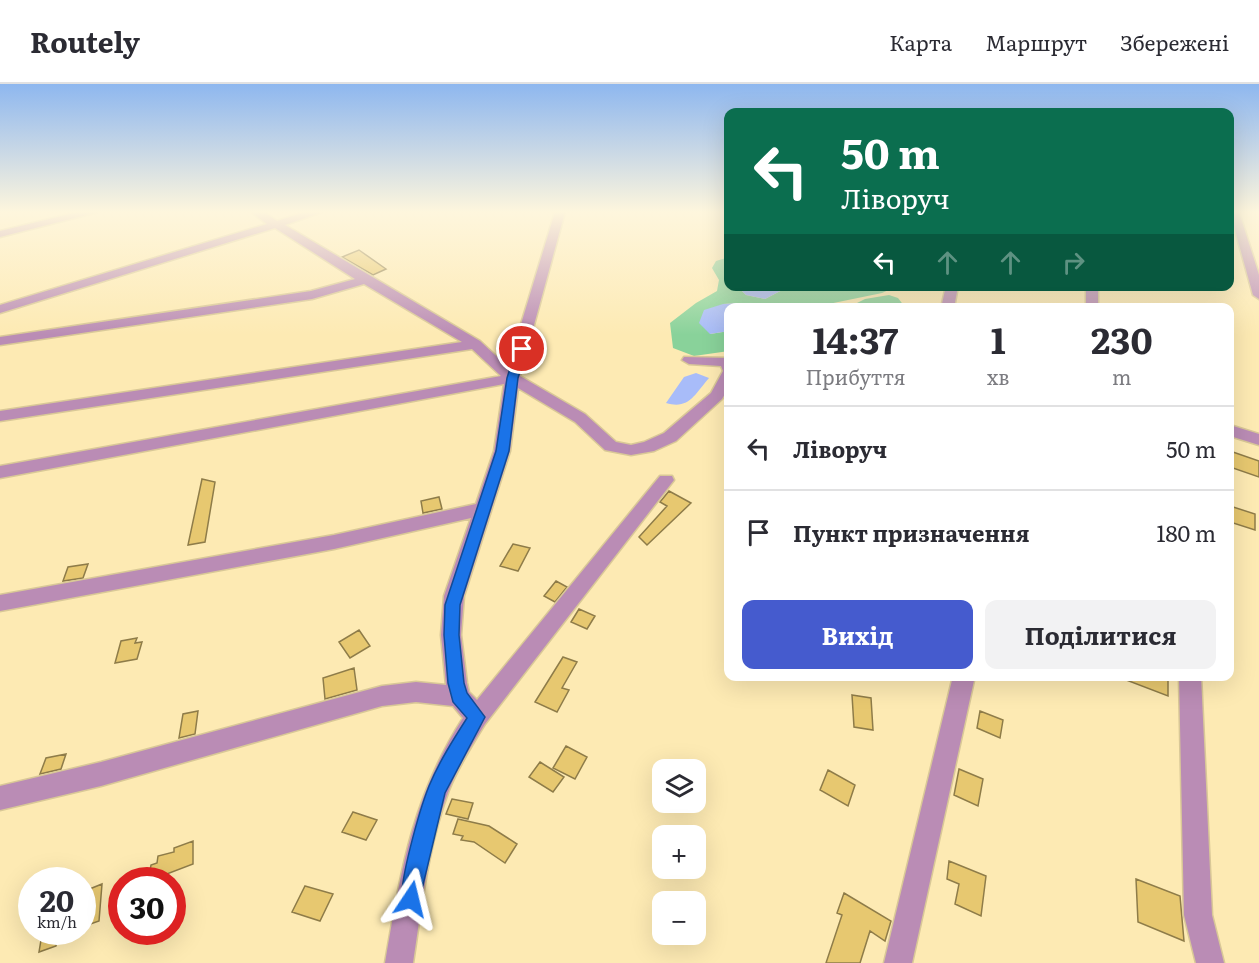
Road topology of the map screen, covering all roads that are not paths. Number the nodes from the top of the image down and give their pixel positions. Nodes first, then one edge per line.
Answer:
1 (185, 253) edge
2 (322, 253) edge
3 (548, 253) edge
4 (1246, 253) edge
5 (365, 280) junction
6 (1259, 296) edge
7 (0, 309) edge
8 (0, 341) edge
9 (475, 344) junction
10 (689, 360) dead end
11 (724, 362) edge
12 (513, 378) junction
13 (724, 383) edge
14 (0, 416) edge
15 (1234, 431) edge
16 (1259, 440) edge
17 (0, 472) edge
18 (666, 480) dead end
19 (485, 508) junction
20 (0, 603) edge
21 (963, 681) edge
22 (1190, 681) edge
23 (459, 697) junction
24 (477, 717) junction
25 (0, 798) edge
26 (399, 963) edge
27 (898, 963) edge
28 (1210, 963) edge

1 - 7 street
2 - 5 street
3 - 12 street
4 - 6 street
5 - 8 street
5 - 9 street
9 - 12 street
9 - 14 street
10 - 11 street
12 - 13 street
12 - 17 street
12 - 19 street
15 - 16 street
18 - 24 street
19 - 20 street
19 - 23 street
21 - 27 street
22 - 28 street
23 - 24 street
23 - 25 street
24 - 26 street

